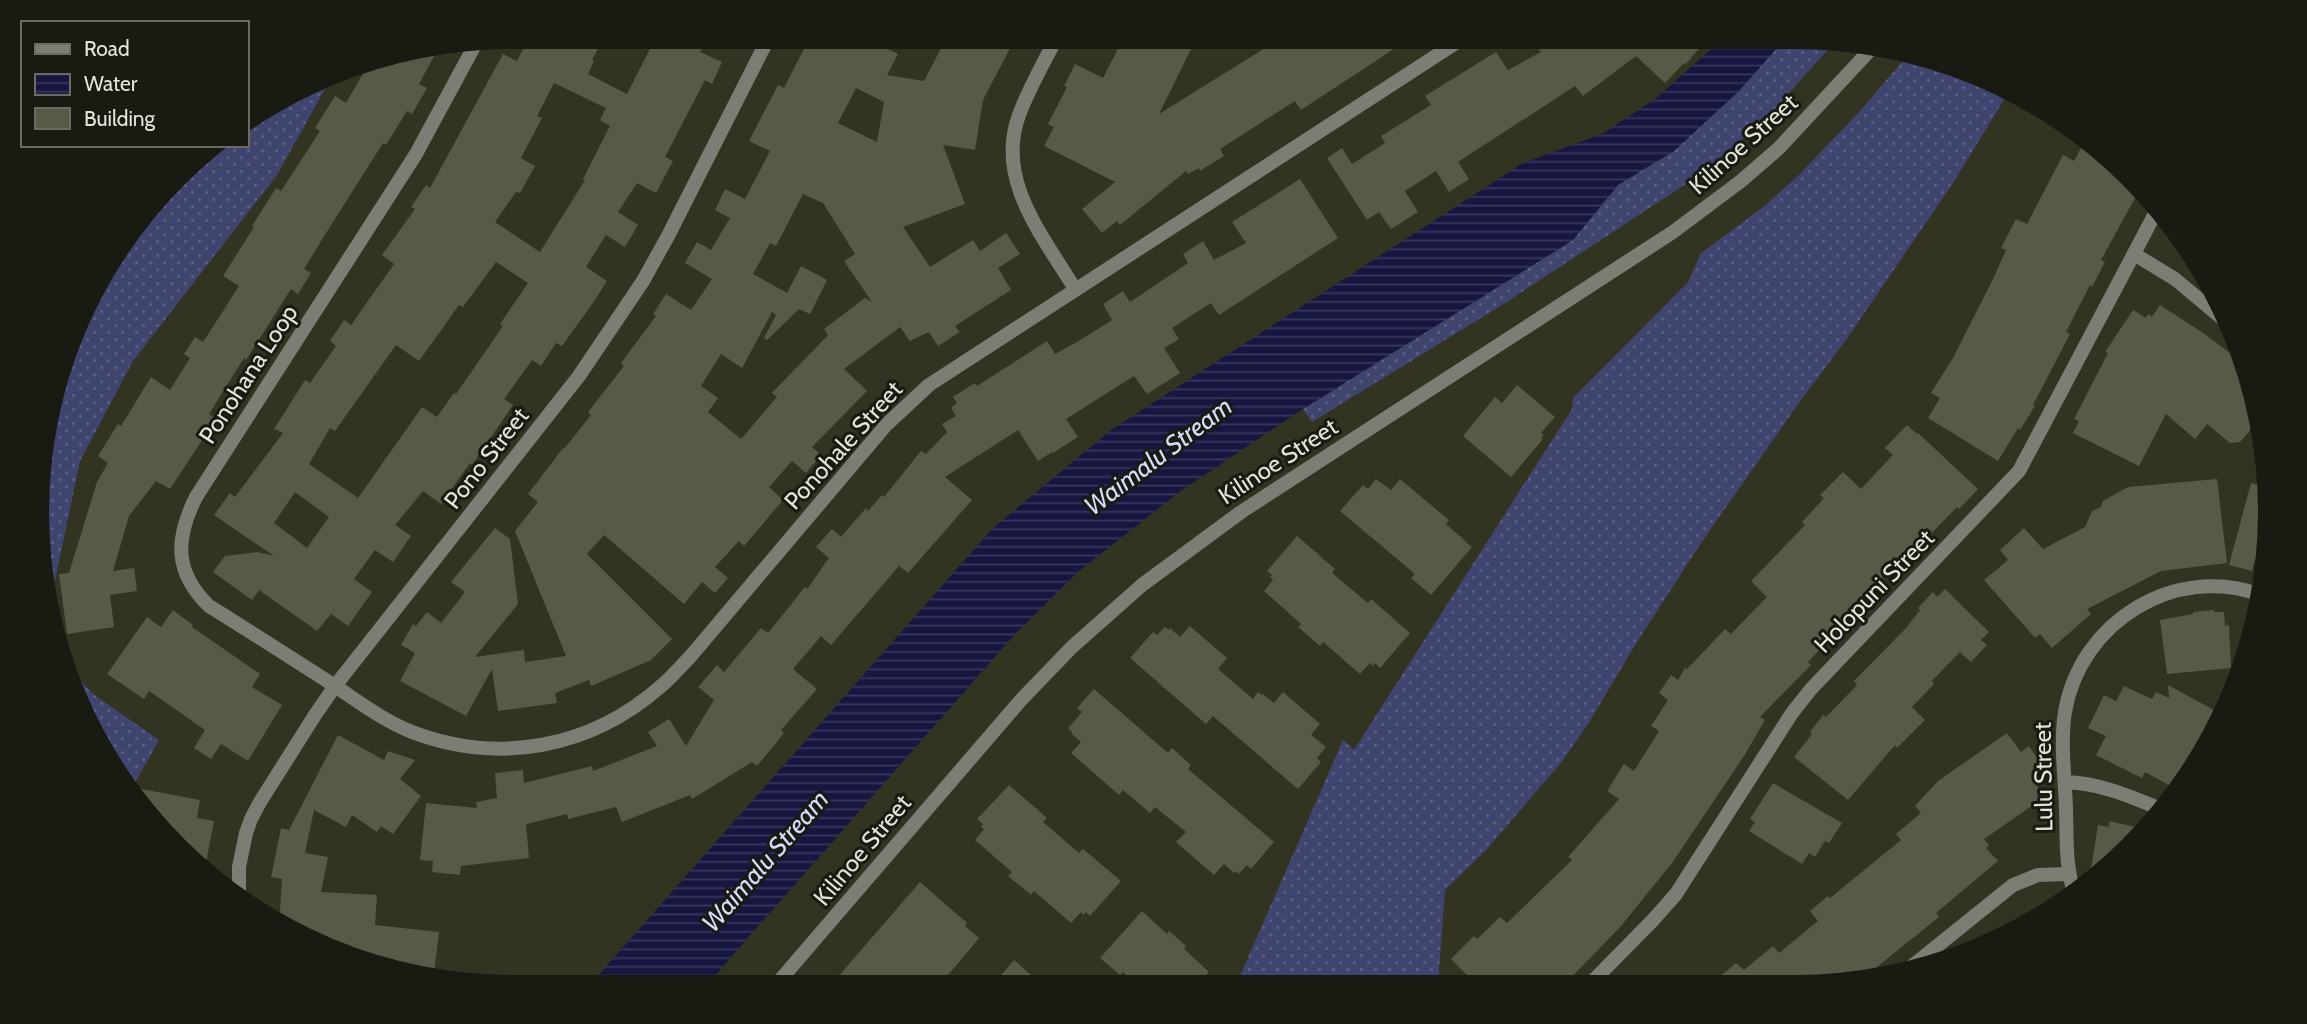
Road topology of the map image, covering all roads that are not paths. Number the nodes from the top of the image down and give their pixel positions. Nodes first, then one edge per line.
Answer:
1 (763, 49) edge
2 (1051, 49) edge
3 (1446, 49) edge
4 (472, 51) edge
5 (1866, 55) edge
6 (2153, 219) edge
7 (2134, 254) junction
8 (1075, 289) junction
9 (2211, 309) edge
10 (2251, 591) edge
11 (335, 686) junction
12 (2065, 782) junction
13 (2152, 806) edge
14 (2068, 874) junction
15 (2071, 883) edge
16 (239, 885) edge
17 (1925, 956) edge
18 (784, 975) edge
19 (1599, 975) edge

1 - 11 street, Pono Street
2 - 8 street
3 - 8 street, Ponohale Street
4 - 11 street, Ponohana Loop
5 - 18 street, Kilinoe Street
6 - 7 street, Holopuni Street
7 - 9 street
7 - 19 street, Holopuni Street
8 - 11 street, Ponohale Street
10 - 12 street, Lulu Street
11 - 16 street, Pono Street
12 - 13 street
12 - 14 street, Lulu Street
14 - 15 street, Lulu Street
14 - 17 street

